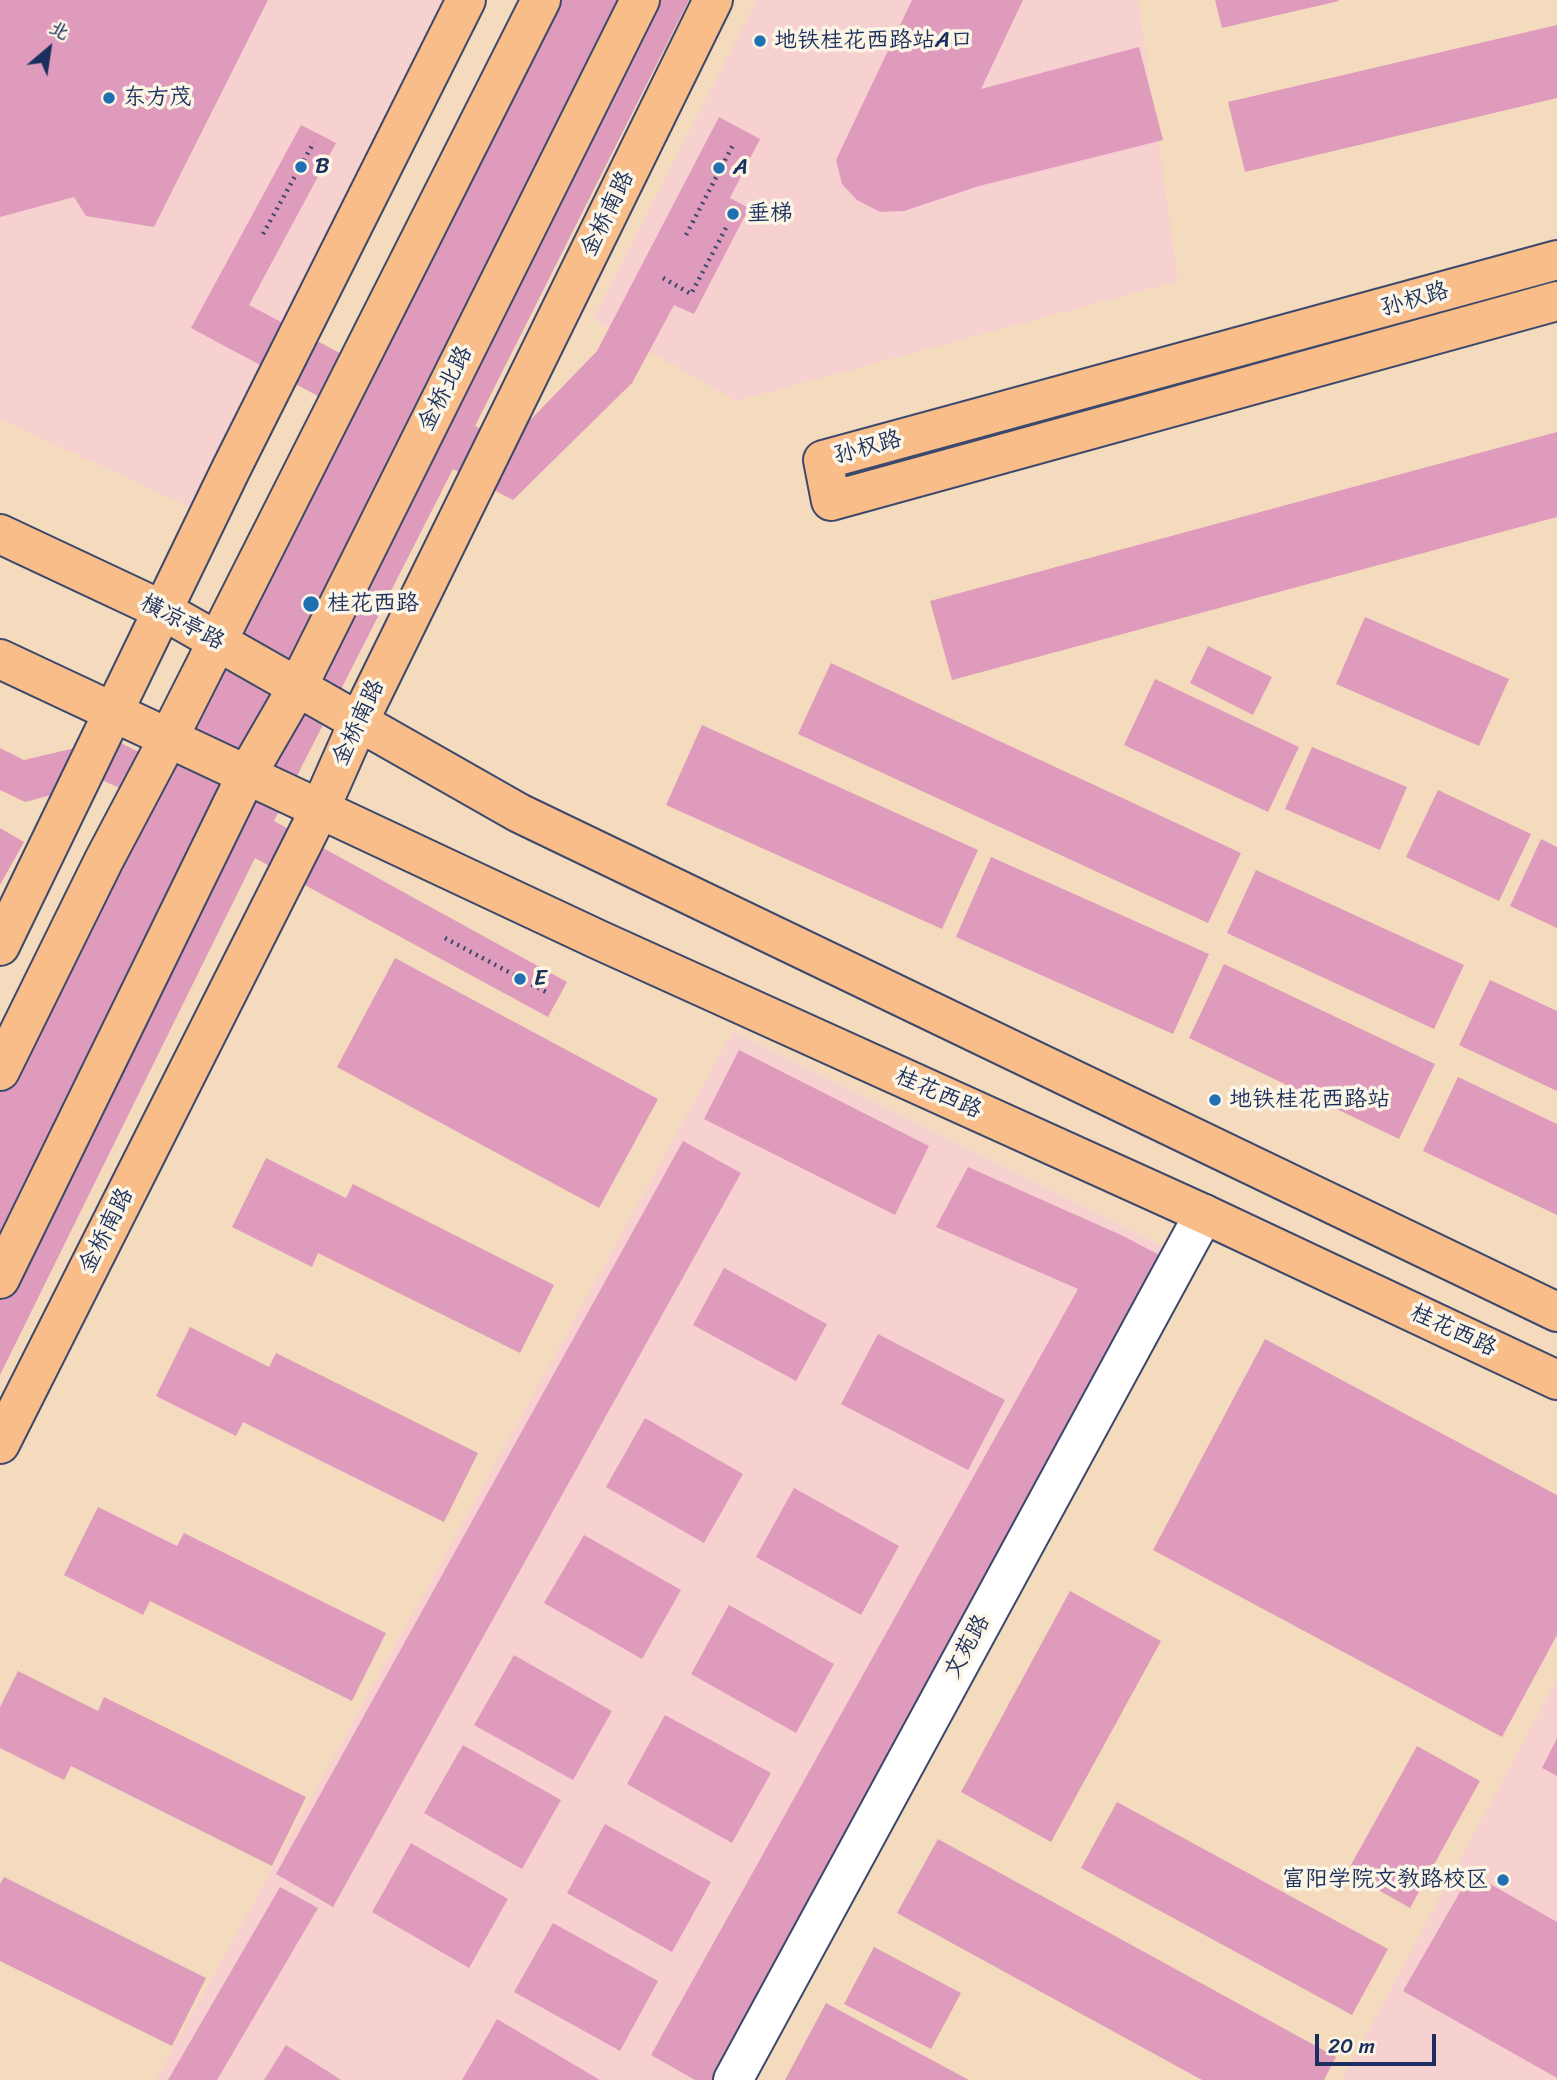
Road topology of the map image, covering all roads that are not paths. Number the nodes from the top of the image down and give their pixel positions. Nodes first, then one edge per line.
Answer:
1 (467, 0) edge
2 (541, 0) edge
3 (640, 0) edge
4 (713, 0) edge
5 (1557, 260) edge
6 (1557, 301) edge
7 (0, 534) edge
8 (164, 611) junction
9 (218, 641) junction
10 (0, 659) edge
11 (298, 685) junction
12 (114, 714) junction
13 (358, 723) junction
14 (168, 739) junction
15 (246, 776) junction
16 (320, 809) junction
17 (0, 946) edge
18 (0, 1071) edge
19 (1204, 1214) junction
20 (0, 1279) edge
21 (1557, 1312) edge
22 (1557, 1380) edge
23 (0, 1444) edge
24 (733, 2080) edge

1 - 8 main road
2 - 9 main road
3 - 11 main road, 金桥北路
4 - 13 main road, 金桥南路
5 - 6 main road, 孙权路
7 - 8 main road, 横凉亭路
8 - 9 main road, 横凉亭路
8 - 12 main road
9 - 11 main road, 横凉亭路
9 - 14 main road
10 - 12 main road
11 - 13 main road, 横凉亭路
11 - 15 main road, 金桥北路
12 - 14 main road
12 - 17 main road
13 - 16 main road, 金桥南路
13 - 21 main road
14 - 15 main road
14 - 18 main road
15 - 16 main road
15 - 20 main road
16 - 19 main road, 桂花西路
16 - 23 main road, 金桥南路
19 - 22 main road, 桂花西路
19 - 24 street, 文苑路

